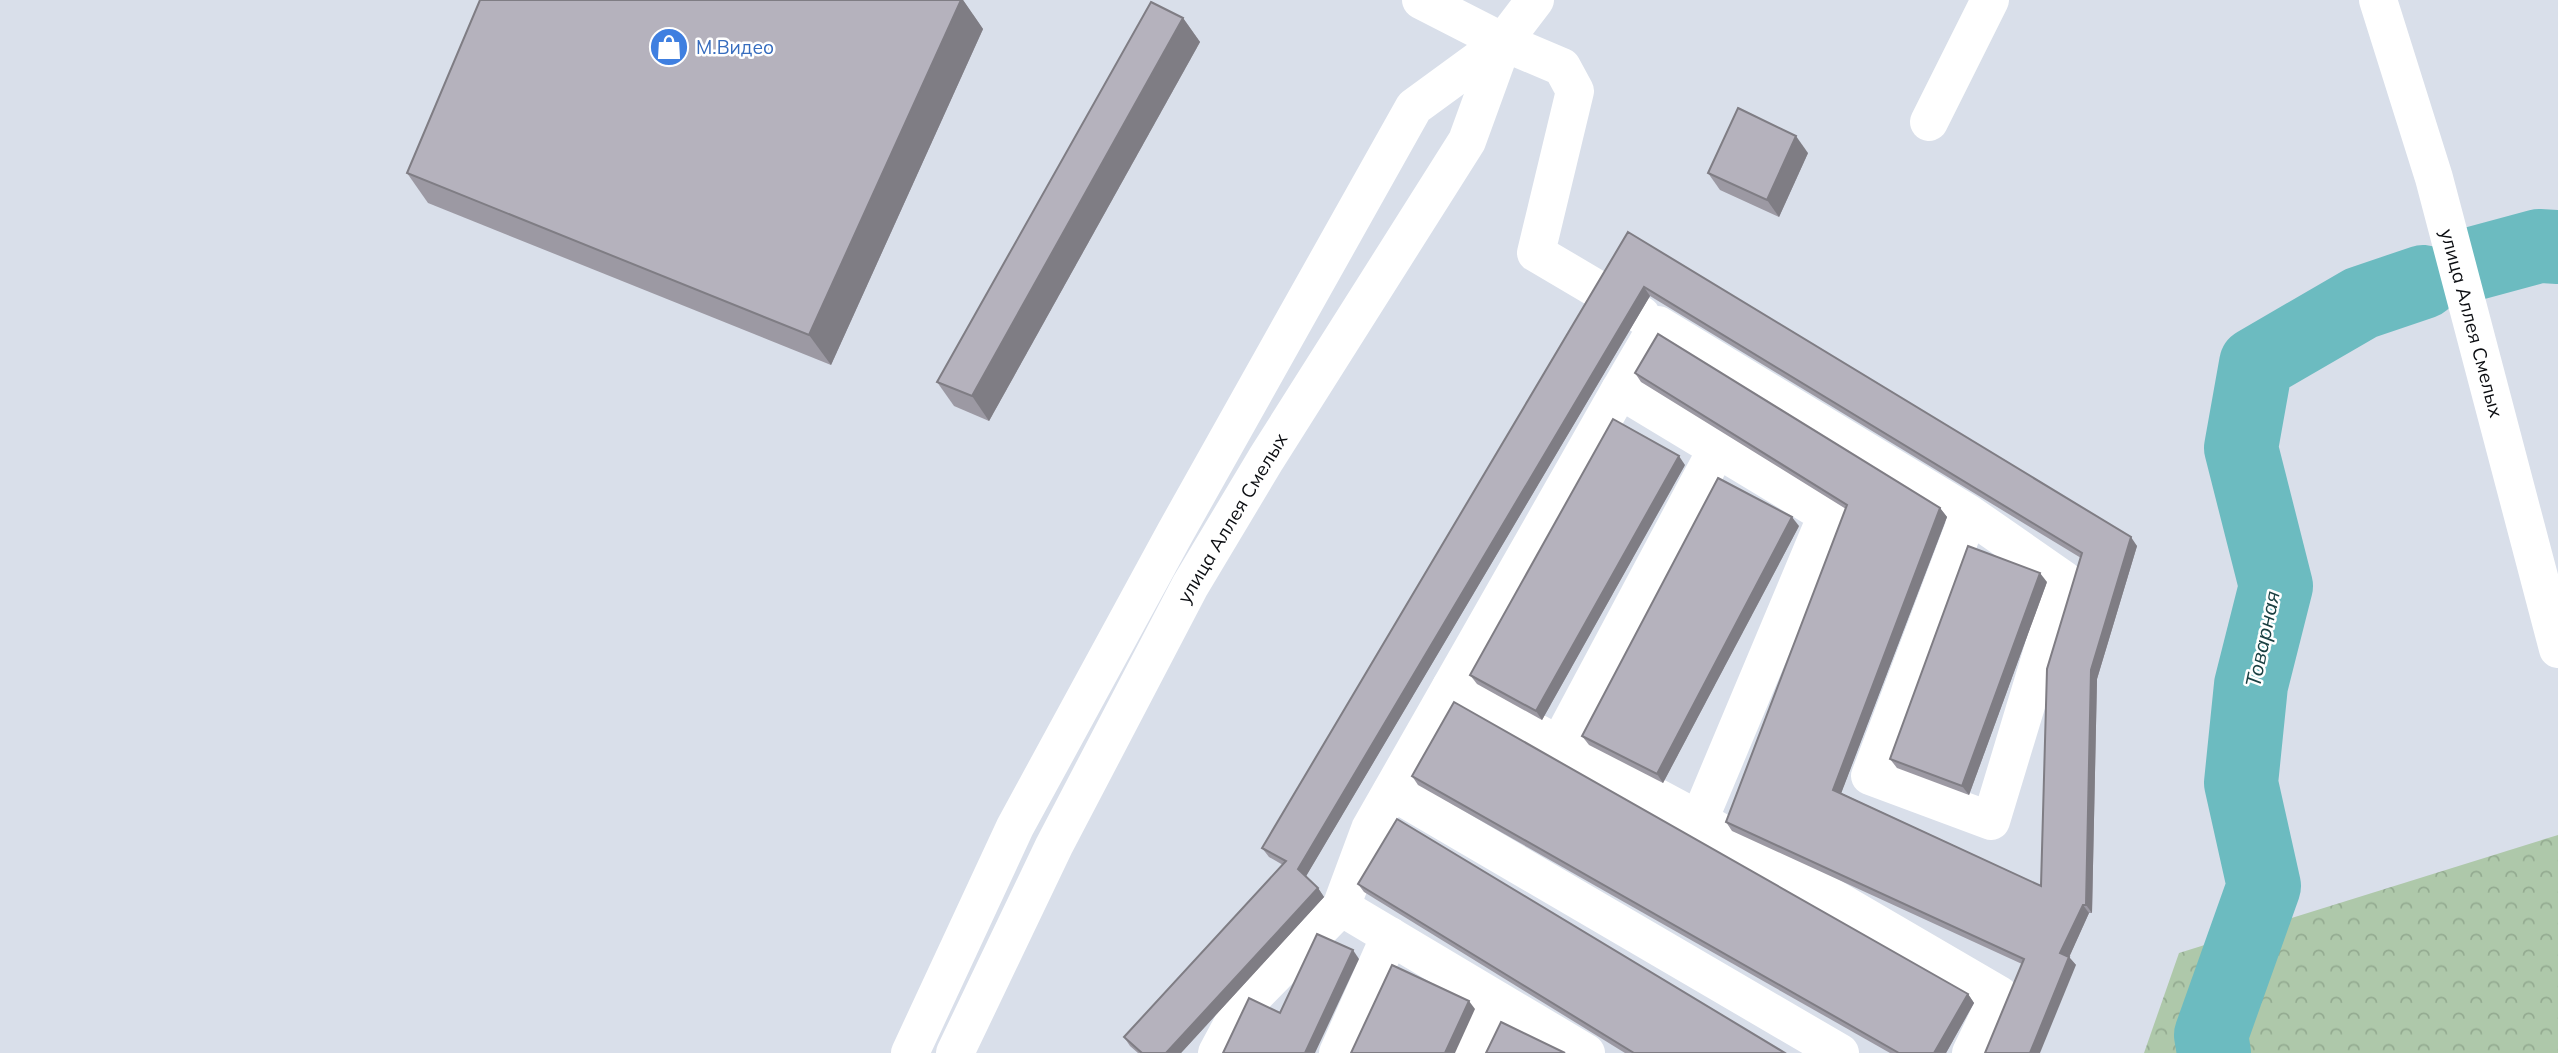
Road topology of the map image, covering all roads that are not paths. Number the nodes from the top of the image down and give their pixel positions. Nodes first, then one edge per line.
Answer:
1 (1421, 0) edge
2 (1535, 0) edge
3 (1990, 0) edge
4 (2378, 0) edge
5 (1503, 43) junction
6 (1929, 122) dead end
7 (1658, 325) junction
8 (1620, 390) junction
9 (1717, 449) junction
10 (1969, 514) junction
11 (2558, 649) edge
12 (1451, 687) junction
13 (1559, 744) junction
14 (1392, 791) junction
15 (1699, 820) junction
16 (1341, 907) junction
17 (1390, 936) junction
18 (1498, 1001) junction
19 (910, 1053) edge
20 (955, 1053) edge
21 (1217, 1053) edge
22 (1338, 1053) edge
23 (1474, 1053) edge
24 (1586, 1053) edge
25 (1840, 1053) edge
26 (1970, 1053) edge

1 - 5 main road
2 - 5 main road, улица Аллея Смелых
3 - 6 main road
4 - 11 main road, улица Аллея Смелых
5 - 7 main road
5 - 19 main road
5 - 20 main road, улица Аллея Смелых
7 - 8 main road
7 - 10 main road
8 - 9 main road
8 - 12 main road
9 - 13 main road
9 - 15 main road
10 - 10 main road
12 - 13 main road
12 - 14 main road
13 - 15 main road
14 - 16 main road
14 - 25 main road
15 - 26 main road
16 - 17 main road
16 - 21 main road
17 - 18 main road
17 - 22 main road
18 - 23 main road
18 - 24 main road

